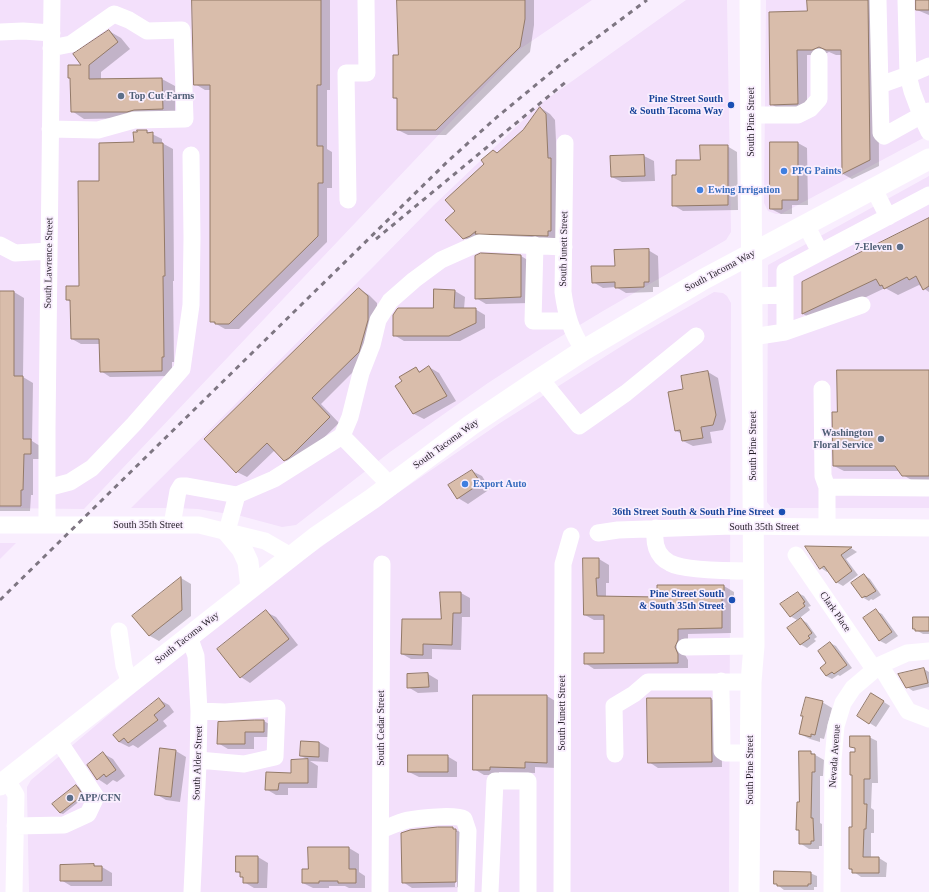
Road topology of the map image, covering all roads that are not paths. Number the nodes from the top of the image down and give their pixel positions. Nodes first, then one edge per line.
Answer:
1 (52, 0) edge
2 (366, 0) edge
3 (750, 0) edge
4 (878, 0) edge
5 (906, 0) edge
6 (0, 32) edge
7 (52, 41) junction
8 (819, 57) dead end
9 (929, 66) edge
10 (908, 76) junction
11 (880, 85) junction
12 (925, 113) edge
13 (751, 115) junction
14 (50, 129) junction
15 (929, 132) edge
16 (565, 143) dead end
17 (191, 155) dead end
18 (929, 159) edge
19 (874, 189) junction
20 (929, 195) edge
21 (348, 200) dead end
22 (888, 217) junction
23 (806, 225) junction
24 (0, 245) edge
25 (535, 245) junction
26 (564, 247) junction
27 (49, 251) junction
28 (820, 252) junction
29 (752, 254) junction
30 (785, 295) junction
31 (752, 296) junction
32 (862, 305) dead end
33 (569, 321) junction
34 (785, 332) junction
35 (696, 336) dead end
36 (752, 337) junction
37 (584, 350) junction
38 (540, 378) junction
39 (822, 389) dead end
40 (342, 436) junction
41 (390, 485) junction
42 (827, 487) junction
43 (47, 488) junction
44 (929, 488) edge
45 (237, 495) junction
46 (0, 525) edge
47 (47, 525) junction
48 (172, 525) junction
49 (753, 526) junction
50 (828, 527) junction
51 (656, 528) junction
52 (929, 528) edge
53 (226, 532) junction
54 (598, 533) dead end
55 (571, 536) dead end
56 (796, 555) dead end
57 (291, 556) junction
58 (382, 564) dead end
59 (753, 571) junction
60 (251, 588) junction
61 (119, 630) dead end
62 (189, 636) junction
63 (685, 646) dead end
64 (754, 646) junction
65 (929, 651) edge
66 (877, 667) junction
67 (721, 682) junction
68 (751, 682) junction
69 (130, 683) junction
70 (199, 711) junction
71 (929, 720) edge
72 (58, 740) junction
73 (750, 753) junction
74 (615, 754) dead end
75 (198, 760) junction
76 (3, 782) edge
77 (15, 826) junction
78 (380, 830) junction
79 (14, 892) edge
80 (192, 892) edge
81 (380, 892) edge
82 (466, 892) edge
83 (490, 892) edge
84 (528, 892) edge
85 (562, 892) edge
86 (749, 892) edge
87 (832, 892) edge

1 - 7 street, South Lawrence Street
2 - 21 street
3 - 13 main road, South Pine Street
4 - 11 street
5 - 10 street
6 - 7 street
7 - 14 street, South Lawrence Street
7 - 14 street
8 - 13 street
9 - 10 street
10 - 11 street
10 - 12 street
11 - 12 street
12 - 15 street
13 - 29 main road, South Pine Street
14 - 27 street, South Lawrence Street
16 - 26 street, South Junett Street
17 - 43 street
18 - 19 main road, South Tacoma Way
19 - 22 street
19 - 23 main road, South Tacoma Way
20 - 22 street
22 - 28 street
23 - 28 street
23 - 29 main road, South Tacoma Way
24 - 27 street
25 - 26 street
25 - 33 street
25 - 40 street
26 - 33 street, South Junett Street
27 - 43 street, South Lawrence Street
28 - 30 street
29 - 31 main road, South Pine Street
29 - 37 main road, South Tacoma Way
30 - 31 street
30 - 34 street
31 - 36 main road, South Pine Street
32 - 34 street
33 - 37 street, South Junett Street
34 - 36 street
35 - 38 street
36 - 49 main road, South Pine Street
37 - 38 main road, South Tacoma Way
38 - 41 main road, South Tacoma Way
39 - 42 street
40 - 41 street
40 - 45 street
41 - 57 main road, South Tacoma Way
42 - 44 street
42 - 50 street
43 - 47 street, South Lawrence Street
45 - 48 street
45 - 53 street
46 - 47 street, South 35th Street
47 - 48 street, South 35th Street
48 - 53 street, South 35th Street
49 - 50 street, South 35th Street
49 - 51 street, South 35th Street
49 - 59 main road, South Pine Street
50 - 52 street, South 35th Street
51 - 54 street, South 35th Street
51 - 59 street
53 - 57 street, South 35th Street
53 - 60 main road
55 - 85 street, South Junett Street
56 - 66 street, Clark Place
57 - 60 main road, South Tacoma Way
58 - 78 street, South Cedar Street
59 - 64 main road, South Pine Street
60 - 62 main road, South Tacoma Way
61 - 69 street
62 - 69 main road, South Tacoma Way
62 - 70 street, South Alder Street
63 - 64 street
64 - 68 main road, South Pine Street
65 - 66 street, Nevada Avenue
66 - 71 street, Clark Place
66 - 87 street, Nevada Avenue
67 - 68 street
67 - 73 street
67 - 74 street
68 - 73 main road, South Pine Street
69 - 72 main road, South Tacoma Way
70 - 75 street, South Alder Street
70 - 75 street
72 - 76 main road, South Tacoma Way
72 - 77 street
73 - 86 main road, South Pine Street
75 - 80 street, South Alder Street
76 - 77 street
77 - 79 street
78 - 81 street, South Cedar Street
78 - 82 street
83 - 84 street

